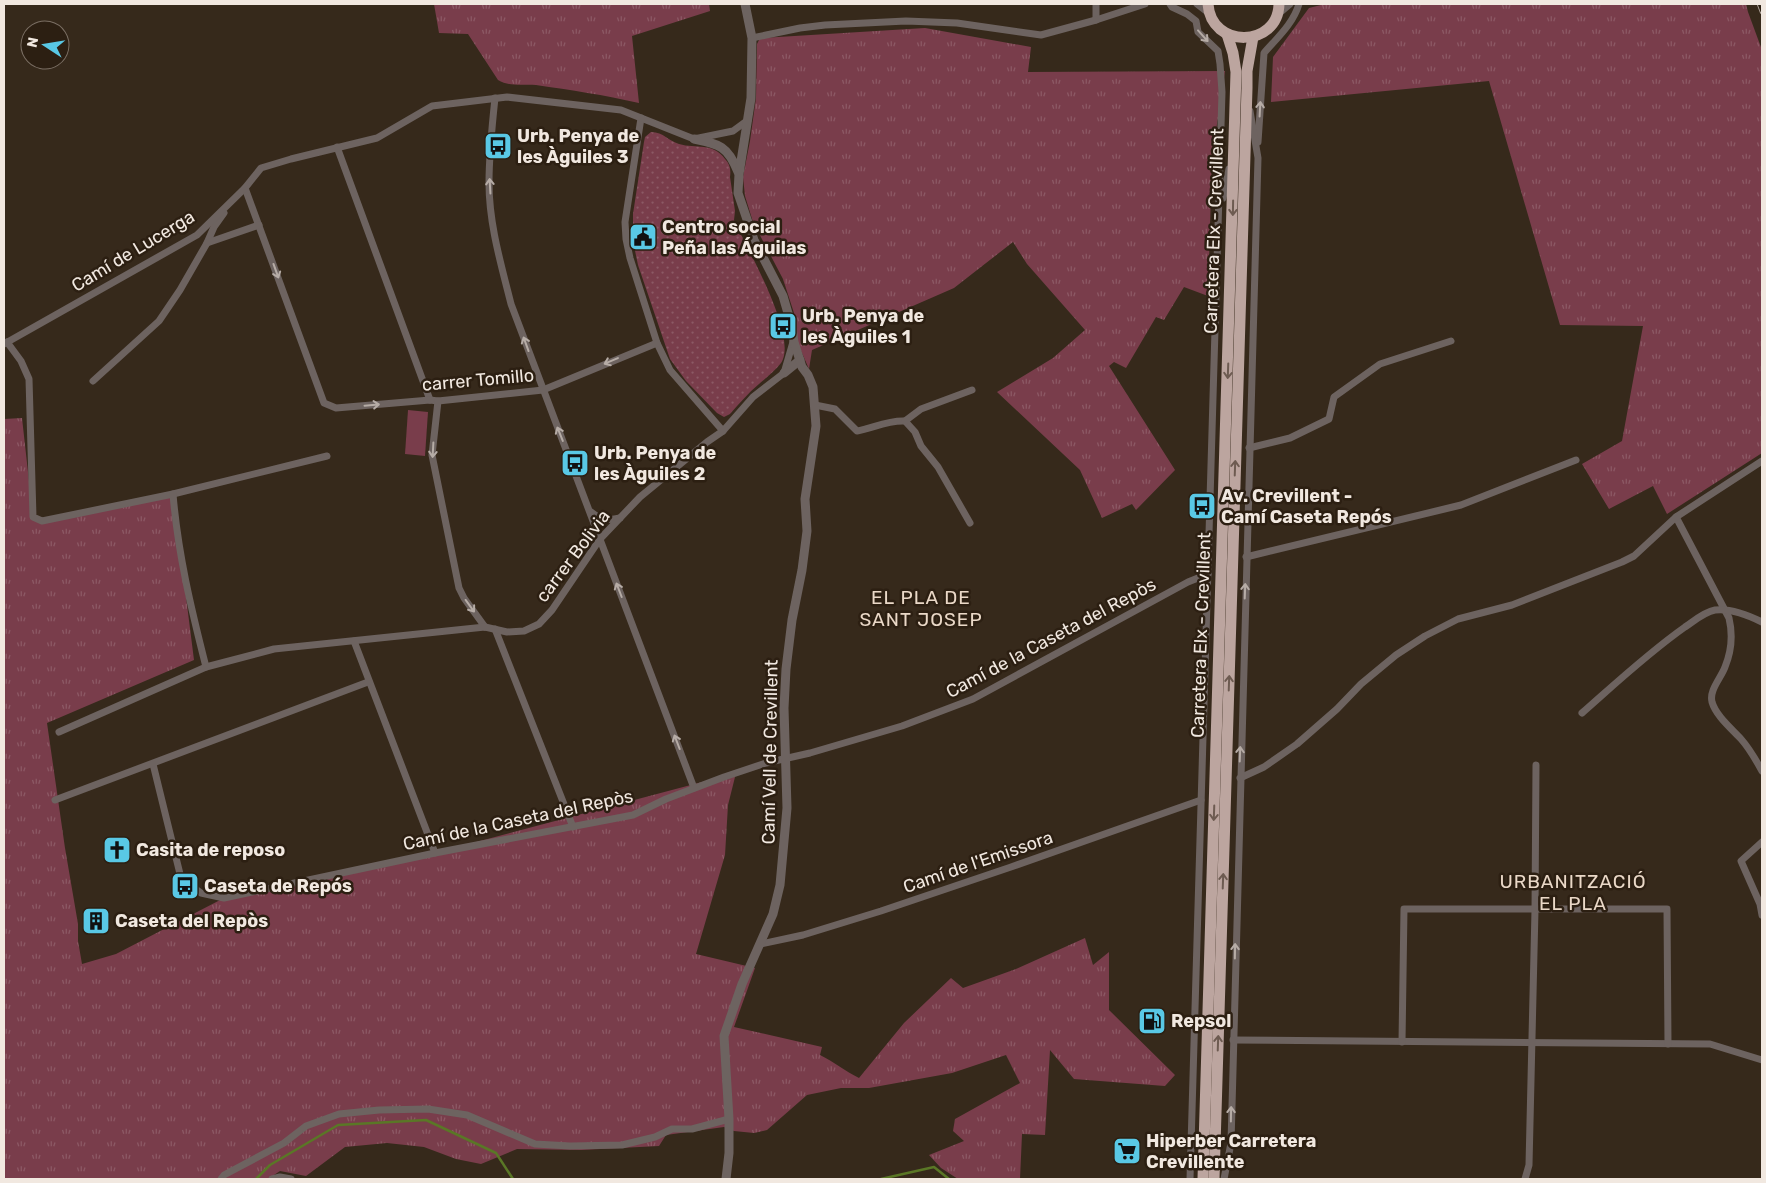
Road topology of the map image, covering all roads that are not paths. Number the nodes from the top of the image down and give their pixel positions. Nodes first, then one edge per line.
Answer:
1 (745, 4) edge
2 (1096, 4) edge
3 (1145, 4) edge
4 (1170, 4) edge
5 (1197, 4) edge
6 (1290, 4) edge
7 (1299, 4) edge
8 (1209, 9) edge
9 (1278, 10) edge
10 (1096, 20) junction
11 (1227, 34) junction
12 (1253, 37) junction
13 (752, 38) junction
14 (1246, 88) junction
15 (495, 98) junction
16 (641, 118) junction
17 (748, 120) junction
18 (726, 133) junction
19 (694, 139) junction
20 (1234, 142) junction
21 (744, 145) junction
22 (337, 147) junction
23 (727, 150) junction
24 (1258, 158) junction
25 (739, 174) junction
26 (245, 188) junction
27 (231, 201) junction
28 (1219, 217) junction
29 (259, 225) junction
30 (207, 243) junction
31 (1451, 341) dead end
32 (794, 342) junction
33 (5, 343) edge
34 (656, 343) junction
35 (800, 360) junction
36 (784, 373) junction
37 (93, 381) dead end
38 (543, 390) junction
39 (972, 390) dead end
40 (434, 400) junction
41 (815, 405) junction
42 (905, 421) junction
43 (723, 431) junction
44 (1249, 448) junction
45 (327, 456) dead end
46 (1576, 460) dead end
47 (1762, 461) edge
48 (173, 494) junction
49 (591, 512) junction
50 (1676, 517) junction
51 (621, 518) junction
52 (970, 523) dead end
53 (600, 540) junction
54 (1246, 557) junction
55 (1208, 574) junction
56 (1724, 610) junction
57 (1762, 622) edge
58 (485, 627) junction
59 (495, 629) junction
60 (354, 641) junction
61 (206, 667) junction
62 (368, 682) junction
63 (1582, 713) dead end
64 (59, 732) dead end
65 (786, 759) junction
66 (153, 764) junction
67 (1536, 765) dead end
68 (1762, 771) edge
69 (1240, 778) junction
70 (694, 788) junction
71 (55, 800) dead end
72 (1201, 800) junction
73 (573, 827) junction
74 (1762, 842) edge
75 (435, 853) junction
76 (1535, 910) junction
77 (1762, 914) edge
78 (761, 944) junction
79 (1233, 1040) junction
80 (1402, 1042) junction
81 (1533, 1042) junction
82 (1668, 1044) junction
83 (1762, 1060) edge
84 (729, 1119) junction
85 (1230, 1143) junction
86 (220, 1179) edge
87 (272, 1179) edge
88 (291, 1179) edge
89 (726, 1179) edge
90 (1190, 1179) edge
91 (1203, 1179) edge
92 (1214, 1179) edge
93 (1224, 1179) edge
94 (1229, 1179) edge
95 (1525, 1179) edge

1 - 13 street, Camí Vell de Crevillent
2 - 10 street
3 - 10 street
4 -> 28 street
5 - 8 street
6 - 9 street
24 -> 7 street
8 - 11 highway
9 - 12 highway
10 - 13 street
11 - 12 highway
11 - 20 highway, Carretera Elx - Crevillent
12 - 14 highway, Carretera Elx - Crevillent
13 - 17 street, Camí Vell de Crevillent
14 - 24 street
92 -> 14 highway, Carretera Elx - Crevillent
15 - 16 street, Camí de Lucerga
15 - 22 street, Camí de Lucerga
38 -> 15 street
16 - 19 street, Camí de Lucerga
16 - 34 street
17 - 18 street
17 - 21 street, Camí Vell de Crevillent
18 - 19 street
18 - 21 street
19 - 23 street
20 - 28 street
20 -> 91 highway, Carretera Elx - Crevillent
21 - 23 street
21 - 25 street, Camí Vell de Crevillent
22 - 26 street, Camí de Lucerga
22 - 40 street
23 - 25 street
24 - 44 street
25 - 32 street, Camí Vell de Crevillent
26 - 27 street, Camí de Lucerga
26 - 29 street
27 - 30 street
27 - 33 street, Camí de Lucerga
28 - 55 street
29 - 30 street
29 -> 40 street, carrer Tomillo
30 - 37 street
31 - 44 street
32 - 35 street, Camí Vell de Crevillent
32 - 36 street
33 - 48 street
34 -> 38 street, carrer Tomillo
34 - 43 street
35 - 36 street
35 - 41 street, Camí Vell de Crevillent
36 - 43 street, carrer Bolivia
38 - 40 street, carrer Tomillo
49 -> 38 street
39 - 42 street
40 -> 58 street
41 - 42 street
41 - 65 street, Camí Vell de Crevillent
42 - 52 street
43 - 51 street, carrer Bolivia
44 - 54 street
45 - 48 street
46 - 54 street
47 - 50 street
48 - 61 street
49 - 51 street
49 - 53 street
50 - 56 street
50 - 69 street
51 - 53 street, carrer Bolivia
53 - 59 street, carrer Bolivia
70 -> 53 street
69 -> 54 street
55 - 65 street, Camí de la Caseta del Repòs
55 - 72 street
56 - 57 street
56 - 63 street
56 - 68 street
58 - 59 street, carrer Bolivia
58 - 60 street, carrer Bolivia
59 - 73 street
60 - 61 street, carrer Bolivia
60 - 62 street
61 - 64 street, carrer Bolivia
62 - 66 street
62 - 75 street
65 - 70 street, Camí de la Caseta del Repòs
65 - 78 street, Camí Vell de Crevillent
66 - 71 street
66 - 75 street, Camí de la Caseta del Repòs
67 - 76 street
79 -> 69 street
70 - 73 street, Camí de la Caseta del Repòs
72 - 78 street, Camí de l'Emissora
72 - 90 street
73 - 75 street, Camí de la Caseta del Repòs
74 - 77 street
76 - 80 street
76 - 81 street
76 - 82 street
78 - 84 street, Camí Vell de Crevillent
79 - 80 street
85 -> 79 street
80 - 81 street
81 - 82 street
81 - 95 street
82 - 83 street
84 - 86 street
84 - 89 street, Camí Vell de Crevillent
85 - 93 street
85 - 94 street
87 - 88 street

